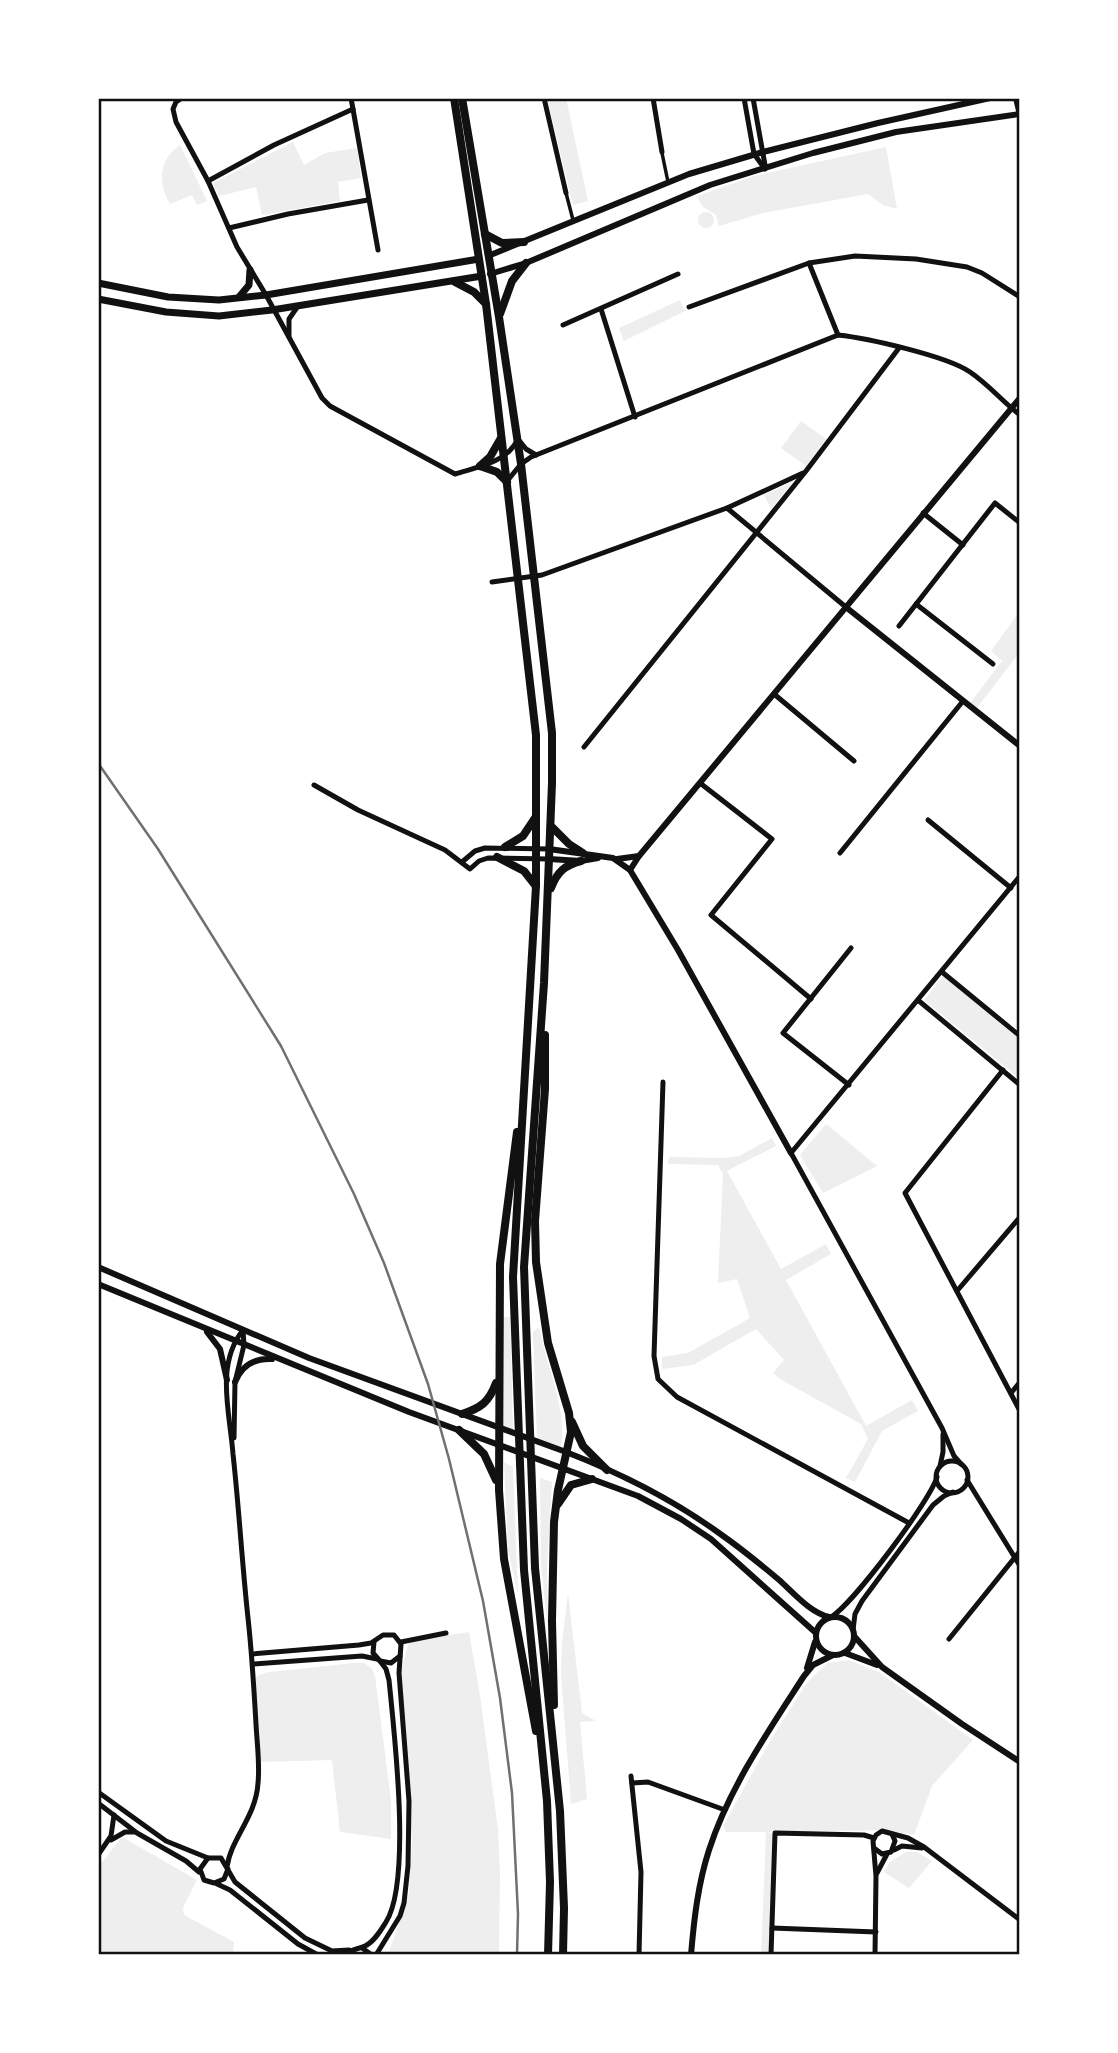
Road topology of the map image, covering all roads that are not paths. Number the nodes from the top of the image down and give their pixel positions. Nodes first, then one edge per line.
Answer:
1 (182, 98) edge
2 (351, 98) edge
3 (454, 98) edge
4 (462, 98) edge
5 (544, 98) edge
6 (653, 98) edge
7 (744, 98) edge
8 (753, 98) edge
9 (990, 98) edge
10 (1016, 98) edge
11 (353, 109) junction
12 (1020, 114) edge
13 (662, 152) joint
14 (763, 152) junction
15 (754, 154) junction
16 (765, 169) junction
17 (208, 181) junction
18 (667, 182) junction
19 (566, 193) joint
20 (368, 200) junction
21 (573, 220) junction
22 (229, 228) junction
23 (485, 234) junction
24 (524, 242) junction
25 (378, 250) dead end
26 (488, 256) junction
27 (479, 259) junction
28 (809, 262) junction
29 (526, 263) junction
30 (250, 270) junction
31 (491, 274) junction
32 (678, 274) dead end
33 (482, 276) junction
34 (455, 282) junction
35 (98, 283) edge
36 (266, 295) junction
37 (1020, 297) edge
38 (237, 298) junction
39 (98, 299) edge
40 (300, 304) junction
41 (486, 304) junction
42 (689, 307) dead end
43 (601, 309) junction
44 (272, 310) junction
45 (499, 317) junction
46 (563, 325) dead end
47 (838, 335) junction
48 (290, 339) junction
49 (899, 348) junction
50 (1020, 398) edge
51 (1011, 409) junction
52 (1020, 415) edge
53 (635, 416) junction
54 (502, 435) junction
55 (517, 438) junction
56 (536, 455) junction
57 (504, 456) junction
58 (521, 464) junction
59 (480, 466) junction
60 (806, 471) junction
61 (508, 482) junction
62 (727, 508) junction
63 (923, 513) junction
64 (1020, 523) edge
65 (755, 532) junction
66 (963, 545) junction
67 (534, 577) junction
68 (518, 579) junction
69 (492, 582) dead end
70 (916, 604) junction
71 (847, 608) junction
72 (899, 626) dead end
73 (993, 664) dead end
74 (774, 694) junction
75 (963, 701) junction
76 (1020, 746) edge
77 (584, 747) dead end
78 (854, 761) dead end
79 (700, 783) junction
80 (314, 785) dead end
81 (537, 812) junction
82 (928, 820) dead end
83 (551, 826) junction
84 (505, 847) junction
85 (536, 848) junction
86 (549, 849) junction
87 (840, 853) dead end
88 (582, 856) junction
89 (639, 856) junction
90 (497, 857) junction
91 (613, 858) junction
92 (536, 859) junction
93 (549, 859) junction
94 (462, 862) junction
95 (630, 870) junction
96 (1020, 876) edge
97 (536, 886) junction
98 (1011, 887) junction
99 (548, 898) junction
100 (851, 948) dead end
101 (942, 972) junction
102 (544, 983) junction
103 (811, 999) junction
104 (919, 1001) junction
105 (1020, 1036) edge
106 (1003, 1070) junction
107 (663, 1082) dead end
108 (849, 1085) junction
109 (1020, 1085) edge
110 (524, 1088) junction
111 (790, 1153) junction
112 (1020, 1217) edge
113 (98, 1268) edge
114 (98, 1284) edge
115 (957, 1291) junction
116 (202, 1328) junction
117 (243, 1330) junction
118 (234, 1341) junction
119 (244, 1345) junction
120 (278, 1360) junction
121 (498, 1377) junction
122 (227, 1380) junction
123 (235, 1382) junction
124 (1020, 1382) edge
125 (1011, 1393) junction
126 (1020, 1410) edge
127 (569, 1413) junction
128 (462, 1414) junction
129 (499, 1427) junction
130 (942, 1428) junction
131 (460, 1430) junction
132 (498, 1444) junction
133 (233, 1447) junction
134 (566, 1452) junction
135 (961, 1464) junction
136 (939, 1468) junction
137 (563, 1469) junction
138 (607, 1470) junction
139 (937, 1477) junction
140 (592, 1479) junction
141 (967, 1480) junction
142 (499, 1490) junction
143 (953, 1492) junction
144 (555, 1510) junction
145 (909, 1523) junction
146 (1020, 1551) edge
147 (1015, 1557) junction
148 (1020, 1566) edge
149 (830, 1617) junction
150 (446, 1633) dead end
151 (854, 1633) junction
152 (816, 1636) junction
153 (949, 1639) dead end
154 (375, 1640) junction
155 (401, 1642) junction
156 (402, 1653) junction
157 (845, 1653) junction
158 (252, 1654) junction
159 (833, 1655) junction
160 (378, 1660) junction
161 (253, 1664) junction
162 (883, 1667) junction
163 (804, 1676) junction
164 (555, 1757) junction
165 (1020, 1762) edge
166 (545, 1775) junction
167 (631, 1776) dead end
168 (632, 1783) junction
169 (98, 1791) edge
170 (98, 1803) edge
171 (725, 1810) junction
172 (114, 1815) junction
173 (889, 1832) junction
174 (137, 1833) junction
175 (874, 1838) junction
176 (106, 1844) junction
177 (874, 1848) junction
178 (928, 1850) junction
179 (889, 1852) junction
180 (98, 1855) edge
181 (208, 1858) junction
182 (228, 1868) junction
183 (202, 1876) junction
184 (876, 1876) junction
185 (214, 1884) junction
186 (1020, 1920) edge
187 (772, 1928) junction
188 (876, 1931) junction
189 (355, 1948) junction
190 (318, 1955) edge
191 (346, 1955) edge
192 (374, 1955) edge
193 (548, 1955) edge
194 (562, 1955) edge
195 (639, 1955) edge
196 (691, 1955) edge
197 (771, 1955) edge
198 (875, 1955) edge

1 - 17 street
2 - 11 street
3 - 27 main road
4 - 23 main road
5 - 19 street
6 - 13 street
7 - 15 street
8 - 14 street
9 - 14 street
10 - 12 street
11 - 17 street
11 - 20 street
12 - 16 street
13 - 18 street
14 - 15 street
14 - 16 street
15 - 16 street
15 - 18 street
16 - 29 street
17 - 22 street
18 - 21 street
19 - 21 street
20 - 22 street
20 - 25 street
21 - 24 street
22 - 30 street
23 - 24 main road
23 - 26 main road
24 - 26 street
26 - 27 street
26 - 31 main road
27 - 33 main road
27 - 36 main road
28 - 37 street
28 - 42 street
28 - 47 street
29 - 31 street
29 - 45 main road
30 - 36 street
30 - 38 main road
31 - 33 street
31 - 45 main road
32 - 43 street
33 - 34 main road
33 - 41 main road
34 - 40 main road
34 - 41 main road
35 - 38 main road
36 - 38 main road
36 - 44 street
39 - 44 main road
40 - 44 main road
40 - 48 street
41 - 54 main road
43 - 46 street
43 - 53 street
44 - 48 street
45 - 55 main road
47 - 49 street
47 - 53 street
48 - 59 street
49 - 51 street
49 - 60 street
50 - 51 street
51 - 52 street
51 - 63 street
53 - 56 street
54 - 57 main road
54 - 59 main road
55 - 56 street
55 - 57 street
55 - 58 main road
56 - 58 street
57 - 59 street
57 - 61 main road
58 - 61 street
58 - 67 main road
59 - 61 main road
60 - 62 street
60 - 65 street
61 - 68 main road
62 - 65 street
62 - 67 street
63 - 66 street
63 - 71 street
64 - 66 street
65 - 71 street
65 - 77 street
66 - 70 street
67 - 68 street
67 - 83 main road
68 - 69 street
68 - 81 main road
70 - 72 street
70 - 73 street
71 - 74 street
71 - 75 street
74 - 78 street
74 - 79 street
75 - 76 street
75 - 87 street
79 - 89 street
79 - 103 street
80 - 94 street
81 - 84 main road
81 - 85 main road
82 - 98 street
83 - 86 main road
83 - 88 main road
84 - 85 street
84 - 94 street
85 - 86 street
85 - 92 main road
86 - 88 street
86 - 93 main road
88 - 91 street
88 - 93 street
88 - 99 main road
89 - 91 street
89 - 95 street
90 - 92 street
90 - 94 street
90 - 97 main road
91 - 95 street
92 - 93 street
92 - 97 main road
93 - 99 main road
95 - 111 street
96 - 98 street
97 - 110 main road
98 - 101 street
99 - 102 main road
100 - 103 street
101 - 104 street
101 - 105 street
102 - 127 main road
102 - 164 main road
103 - 108 street
104 - 106 street
104 - 108 street
106 - 109 street
106 - 115 street
107 - 145 street
108 - 111 street
110 - 121 main road
110 - 166 main road
111 - 130 street
112 - 115 street
113 - 117 street
114 - 116 street
115 - 125 street
116 - 118 street
116 - 122 street
117 - 118 street
117 - 119 street
117 - 128 street
118 - 119 street
118 - 122 street
119 - 120 street
119 - 123 street
120 - 123 street
120 - 131 street
121 - 128 main road
121 - 129 main road
122 - 133 street
123 - 133 street
124 - 125 street
125 - 126 street
127 - 134 main road
127 - 138 main road
128 - 129 street
129 - 132 main road
129 - 134 street
130 - 135 street
130 - 136 street
131 - 132 street
131 - 142 main road
132 - 137 street
132 - 142 main road
133 - 158 street
134 - 137 main road
134 - 138 street
135 - 136 street
135 - 141 street
136 - 139 street
137 - 140 street
137 - 144 main road
138 - 149 street
139 - 143 street
139 - 145 street
140 - 144 main road
140 - 152 street
141 - 143 street
141 - 147 street
142 - 166 main road
143 - 151 street
144 - 164 main road
145 - 149 street
146 - 147 street
147 - 148 street
147 - 153 street
149 - 151 street
149 - 152 street
150 - 155 street
151 - 157 street
151 - 162 street
152 - 159 street
152 - 163 street
154 - 155 street
154 - 158 street
154 - 160 street
155 - 156 street
156 - 160 street
156 - 192 street
157 - 159 street
157 - 162 street
158 - 161 street
159 - 163 street
160 - 161 street
160 - 189 street
161 - 182 street
162 - 165 street
163 - 171 street
164 - 194 main road
166 - 193 main road
167 - 168 street
168 - 171 street
168 - 195 street
169 - 181 street
170 - 172 street
171 - 196 street
172 - 174 street
172 - 176 street
173 - 175 street
173 - 178 street
173 - 179 street
174 - 176 street
174 - 183 street
175 - 177 street
175 - 187 street
176 - 180 street
177 - 179 street
177 - 184 street
178 - 179 street
178 - 186 street
179 - 184 street
181 - 182 street
181 - 183 street
182 - 185 street
182 - 189 street
183 - 185 street
184 - 188 street
185 - 190 street
187 - 188 street
187 - 197 street
188 - 198 street
189 - 191 street
189 - 192 street

